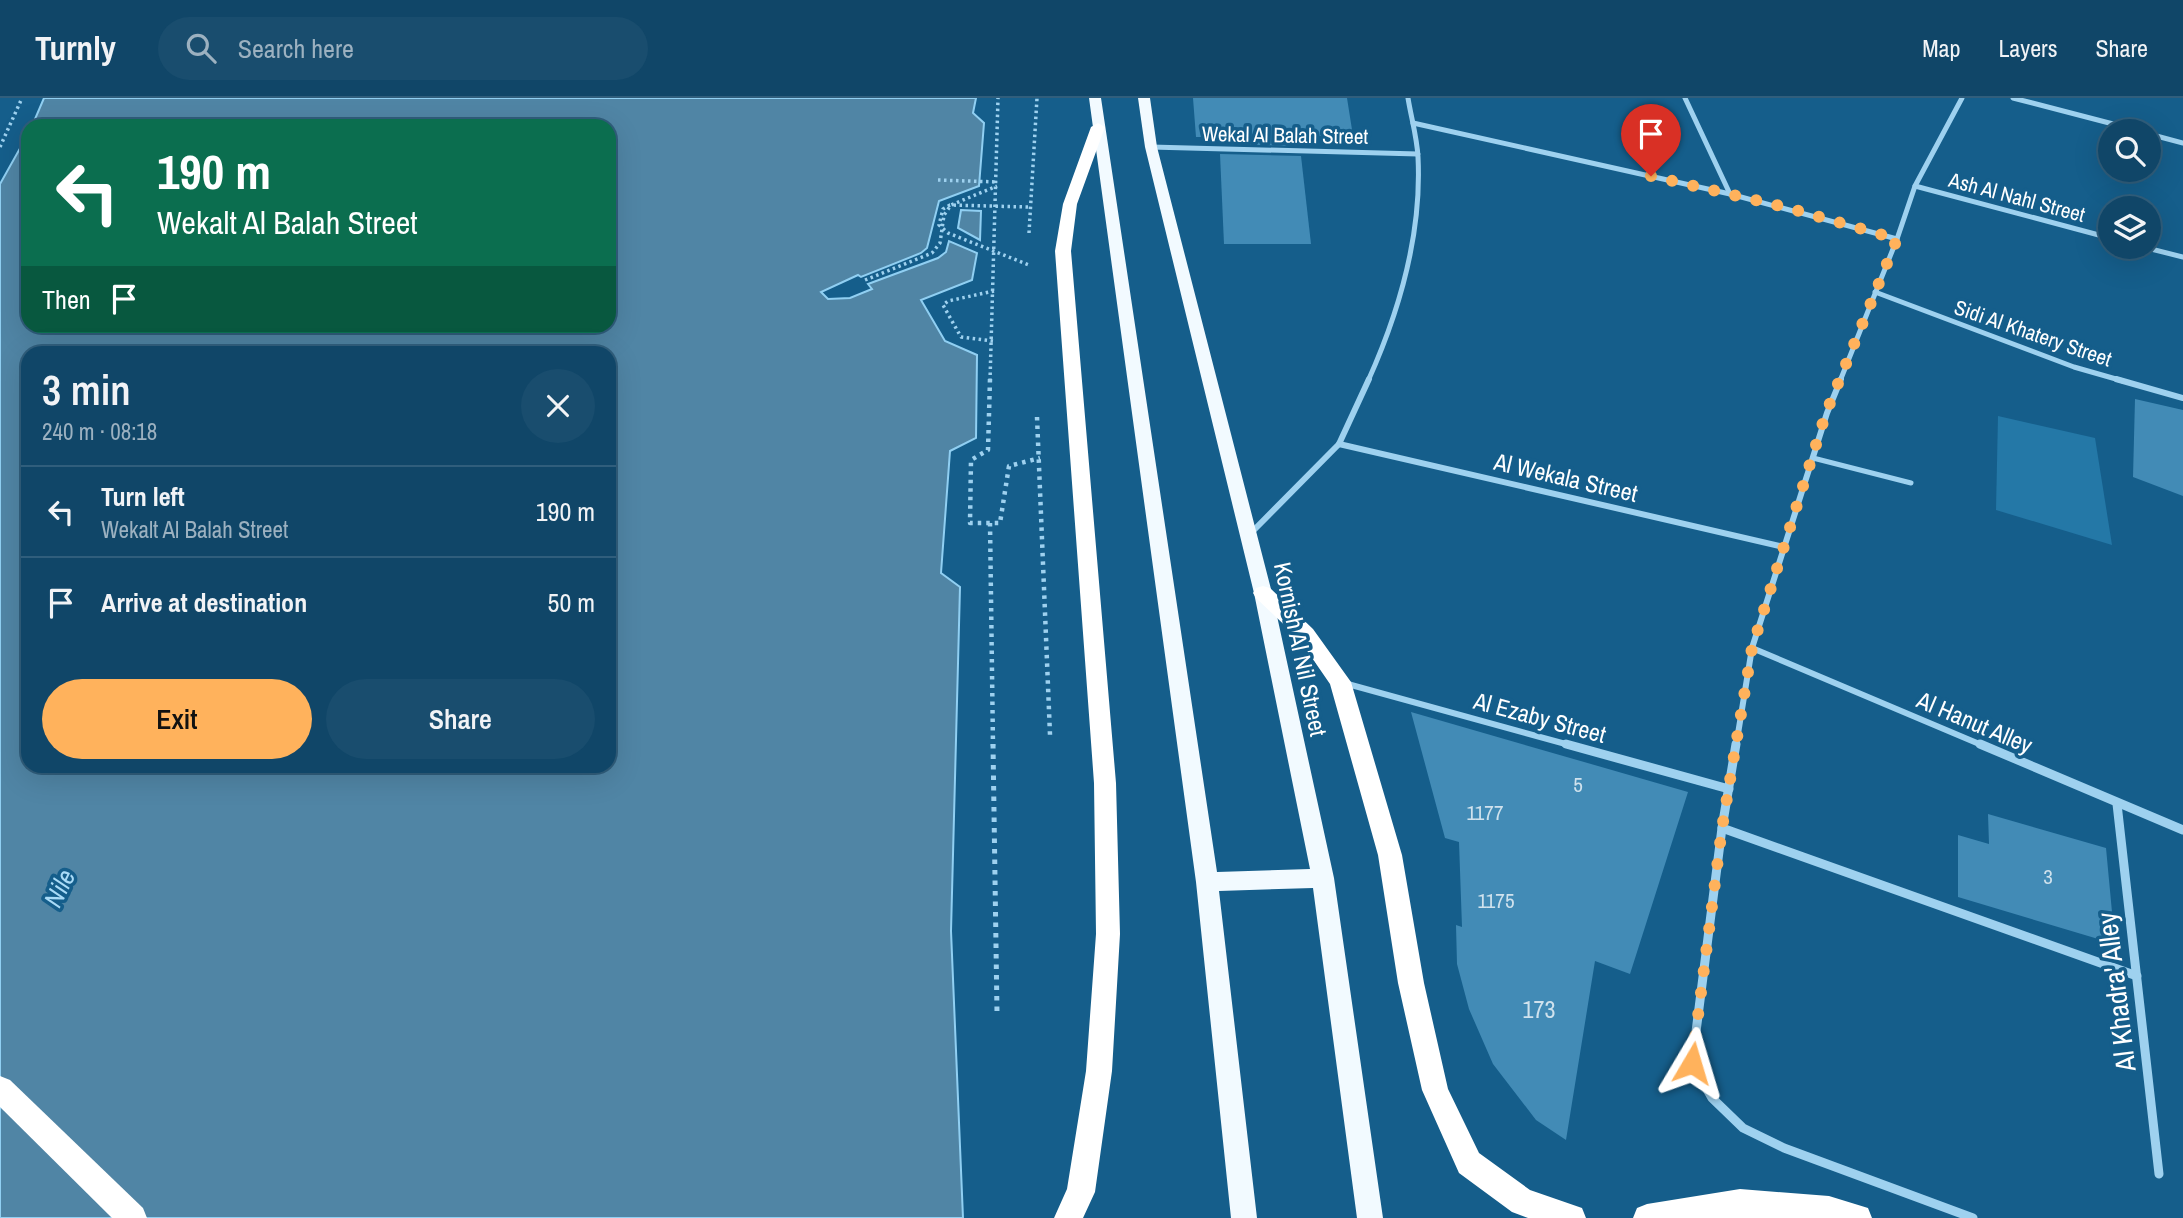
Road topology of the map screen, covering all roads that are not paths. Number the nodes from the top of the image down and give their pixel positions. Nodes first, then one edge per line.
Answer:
1 (1096, 98) edge
2 (1144, 98) edge
3 (1408, 98) edge
4 (1685, 98) edge
5 (1962, 98) edge
6 (2013, 98) edge
7 (2098, 120) edge
8 (1413, 123) junction
9 (1098, 127) junction
10 (2161, 137) edge
11 (2183, 143) edge
12 (1151, 147) junction
13 (1418, 154) junction
14 (1915, 186) junction
15 (1730, 194) junction
16 (2098, 235) edge
17 (1897, 239) junction
18 (2161, 252) edge
19 (2183, 257) edge
20 (1875, 292) junction
21 (2183, 398) edge
22 (1339, 444) junction
23 (1813, 458) junction
24 (1911, 483) dead end
25 (1249, 535) junction
26 (1784, 547) junction
27 (1263, 593) junction
28 (1752, 648) junction
29 (1340, 682) junction
30 (1729, 789) junction
31 (2117, 804) junction
32 (1722, 828) junction
33 (2183, 830) edge
34 (1322, 878) junction
35 (1207, 882) junction
36 (2137, 976) junction
37 (0, 1089) edge
38 (2160, 1174) dead end
39 (133, 1218) edge
40 (1068, 1218) edge
41 (1244, 1218) edge
42 (1370, 1218) edge
43 (1572, 1218) edge
44 (1647, 1218) edge
45 (1858, 1218) edge
46 (1973, 1218) edge

1 - 9 highway
2 - 12 highway, Kornish Al Nil Street
3 - 8 street
4 - 15 street
5 - 14 street
6 - 7 street
8 - 13 street
8 - 15 street
9 - 35 highway
9 - 40 highway
10 - 11 street
12 - 13 street, Wekal Al Balah Street
12 - 25 highway, Kornish Al Nil Street
13 - 22 street
14 - 16 street, Ash Al Nahl Street
14 - 17 street
15 - 17 street
17 - 20 street
18 - 19 street
20 - 21 street, Sidi Al Khatery Street
20 - 23 street
22 - 25 street
22 - 26 street, Al Wekala Street
23 - 24 lane
23 - 26 street
25 - 27 highway, Kornish Al Nil Street
26 - 28 street
27 - 29 highway
27 - 34 highway, Kornish Al Nil Street
28 - 30 street
28 - 31 street, Al Hanut Alley
29 - 30 street, Al Ezaby Street
29 - 43 highway
30 - 32 street
31 - 33 street, Al Hanut Alley
31 - 36 street, Al Khadra' Alley
32 - 36 street
32 - 46 street
34 - 35 highway
34 - 42 highway, Kornish Al Nil Street
35 - 41 highway
36 - 38 street, Al Khadra' Alley
37 - 39 highway
44 - 45 highway

